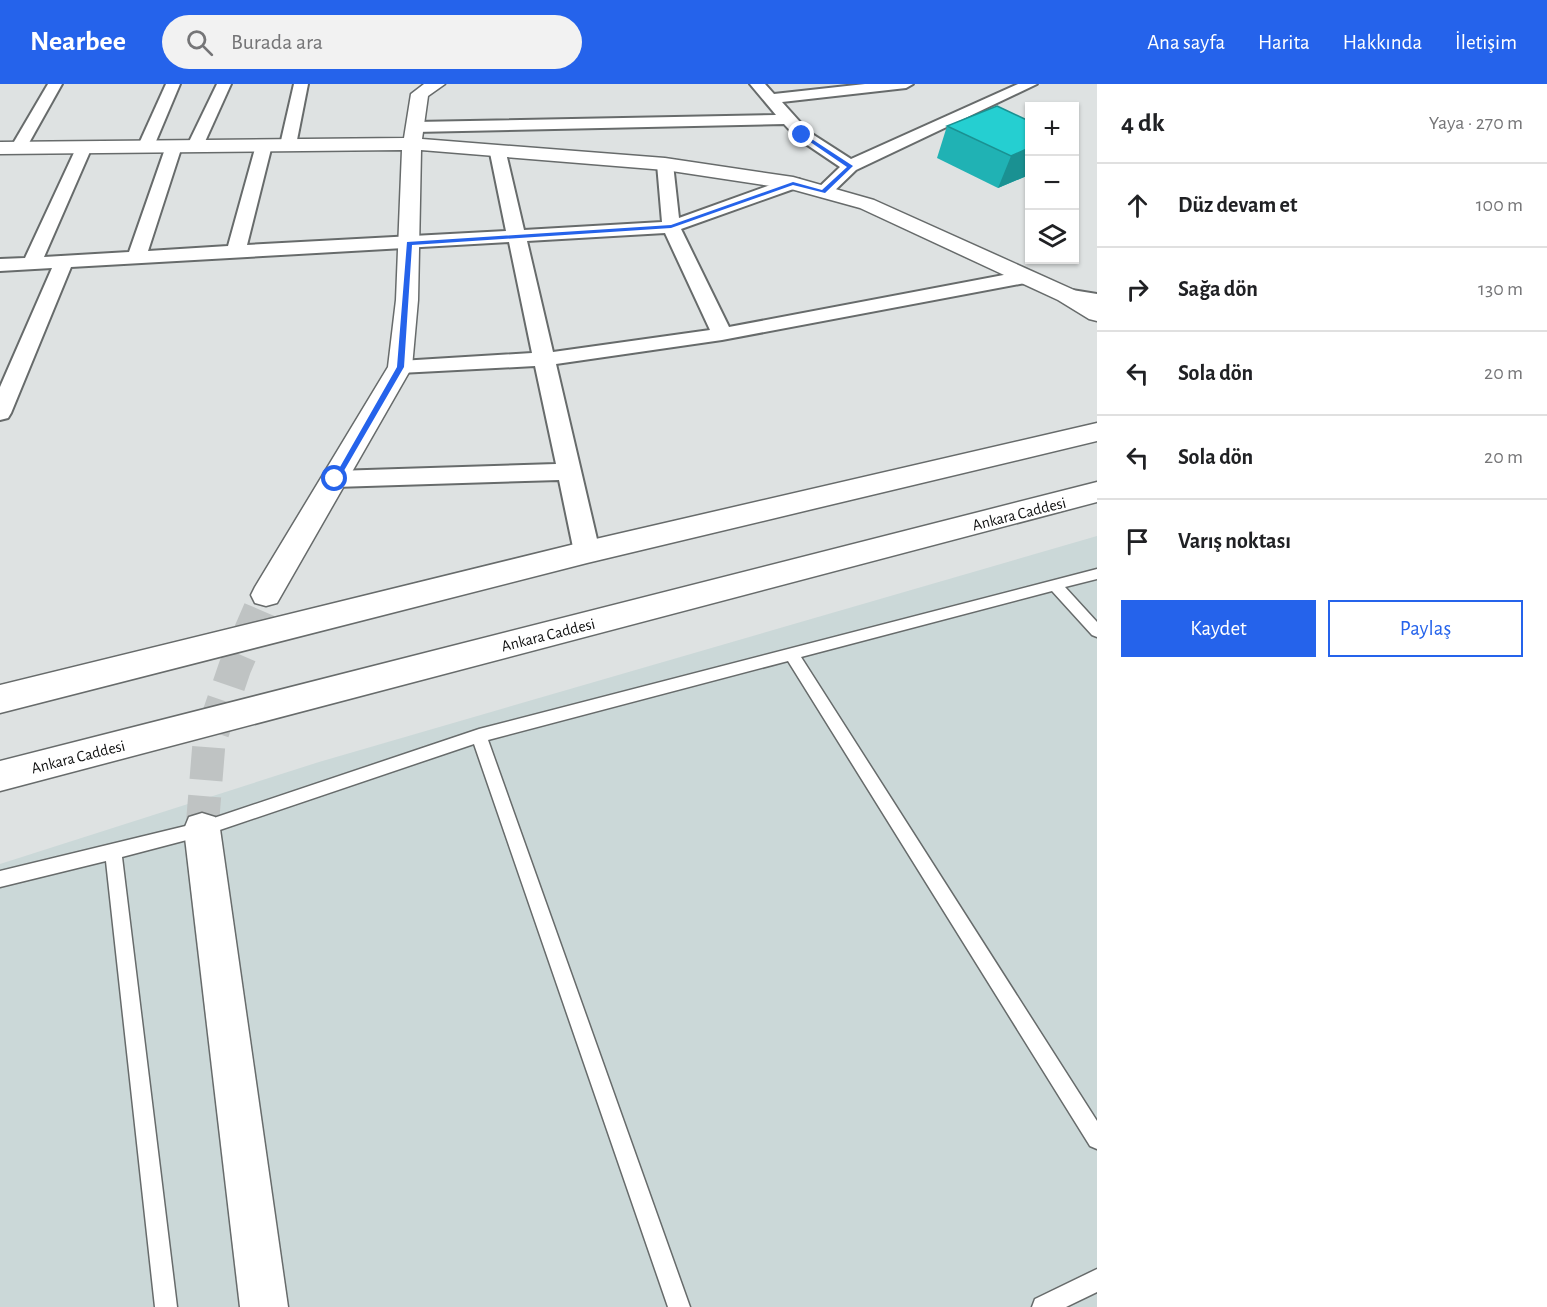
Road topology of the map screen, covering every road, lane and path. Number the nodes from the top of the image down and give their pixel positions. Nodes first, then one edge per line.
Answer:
1 (55, 84) edge
2 (173, 84) edge
3 (224, 84) edge
4 (301, 84) edge
5 (757, 84) edge
6 (906, 84) edge
7 (1030, 84) edge
8 (426, 87) edge
9 (771, 99) junction
10 (789, 119) junction
11 (414, 136) junction
12 (288, 145) junction
13 (146, 146) junction
14 (174, 146) junction
15 (195, 146) junction
16 (264, 146) junction
17 (84, 147) junction
18 (5, 148) edge
19 (498, 153) junction
20 (664, 164) junction
21 (850, 166) junction
22 (793, 183) junction
23 (823, 192) junction
24 (671, 226) junction
25 (518, 236) junction
26 (409, 243) junction
27 (236, 252) junction
28 (136, 258) junction
29 (64, 261) junction
30 (32, 263) junction
31 (0, 265) edge
32 (1025, 277) junction
33 (1066, 295) junction
34 (1097, 300) edge
35 (1097, 314) edge
36 (722, 334) junction
37 (545, 359) junction
38 (400, 367) junction
39 (0, 413) edge
40 (1097, 432) edge
41 (570, 472) junction
42 (335, 479) junction
43 (1097, 492) edge
44 (587, 552) junction
45 (1097, 574) edge
46 (1055, 585) junction
47 (266, 595) tunnel mouth
48 (1097, 631) edge
49 (791, 654) junction
50 (0, 699) edge
51 (479, 736) junction
52 (0, 776) edge
53 (202, 829) junction
54 (113, 852) junction
55 (0, 879) edge
56 (1097, 1139) edge
57 (1097, 1280) edge
58 (166, 1307) edge
59 (264, 1307) edge
60 (679, 1307) edge
61 (1042, 1307) edge

1 - 18 street
2 - 13 street
3 - 15 street
4 - 12 street
5 - 9 street
6 - 9 street
7 - 21 street
8 - 11 main road
9 - 10 street
10 - 11 street
10 - 21 street
11 - 12 main road
11 - 19 main road
11 - 26 main road
12 - 16 main road
13 - 14 main road
13 - 17 main road
14 - 15 main road
14 - 28 street
15 - 16 main road
16 - 27 street
17 - 18 main road
17 - 30 street
19 - 20 main road
19 - 25 street
20 - 22 main road
20 - 24 street
21 - 23 street
22 - 23 main road
22 - 24 street
23 - 32 main road
24 - 25 street
24 - 36 street
25 - 26 street
25 - 37 street
26 - 27 street
26 - 38 main road
27 - 28 street
28 - 29 street
29 - 30 street
29 - 39 street
30 - 31 street
32 - 33 main road
32 - 36 street
33 - 34 street
33 - 35 main road
36 - 37 street
37 - 38 street
37 - 41 street
38 - 42 main road
40 - 44 main road
41 - 42 street
41 - 44 street
42 - 47 main road
43 - 52 main road, Ankara Caddesi
44 - 50 main road
45 - 46 lane
46 - 48 lane
46 - 49 lane
49 - 51 lane
49 - 56 lane
51 - 53 lane
51 - 60 lane
53 - 54 lane
53 - 59 main road
54 - 55 lane
54 - 58 lane
57 - 61 lane

